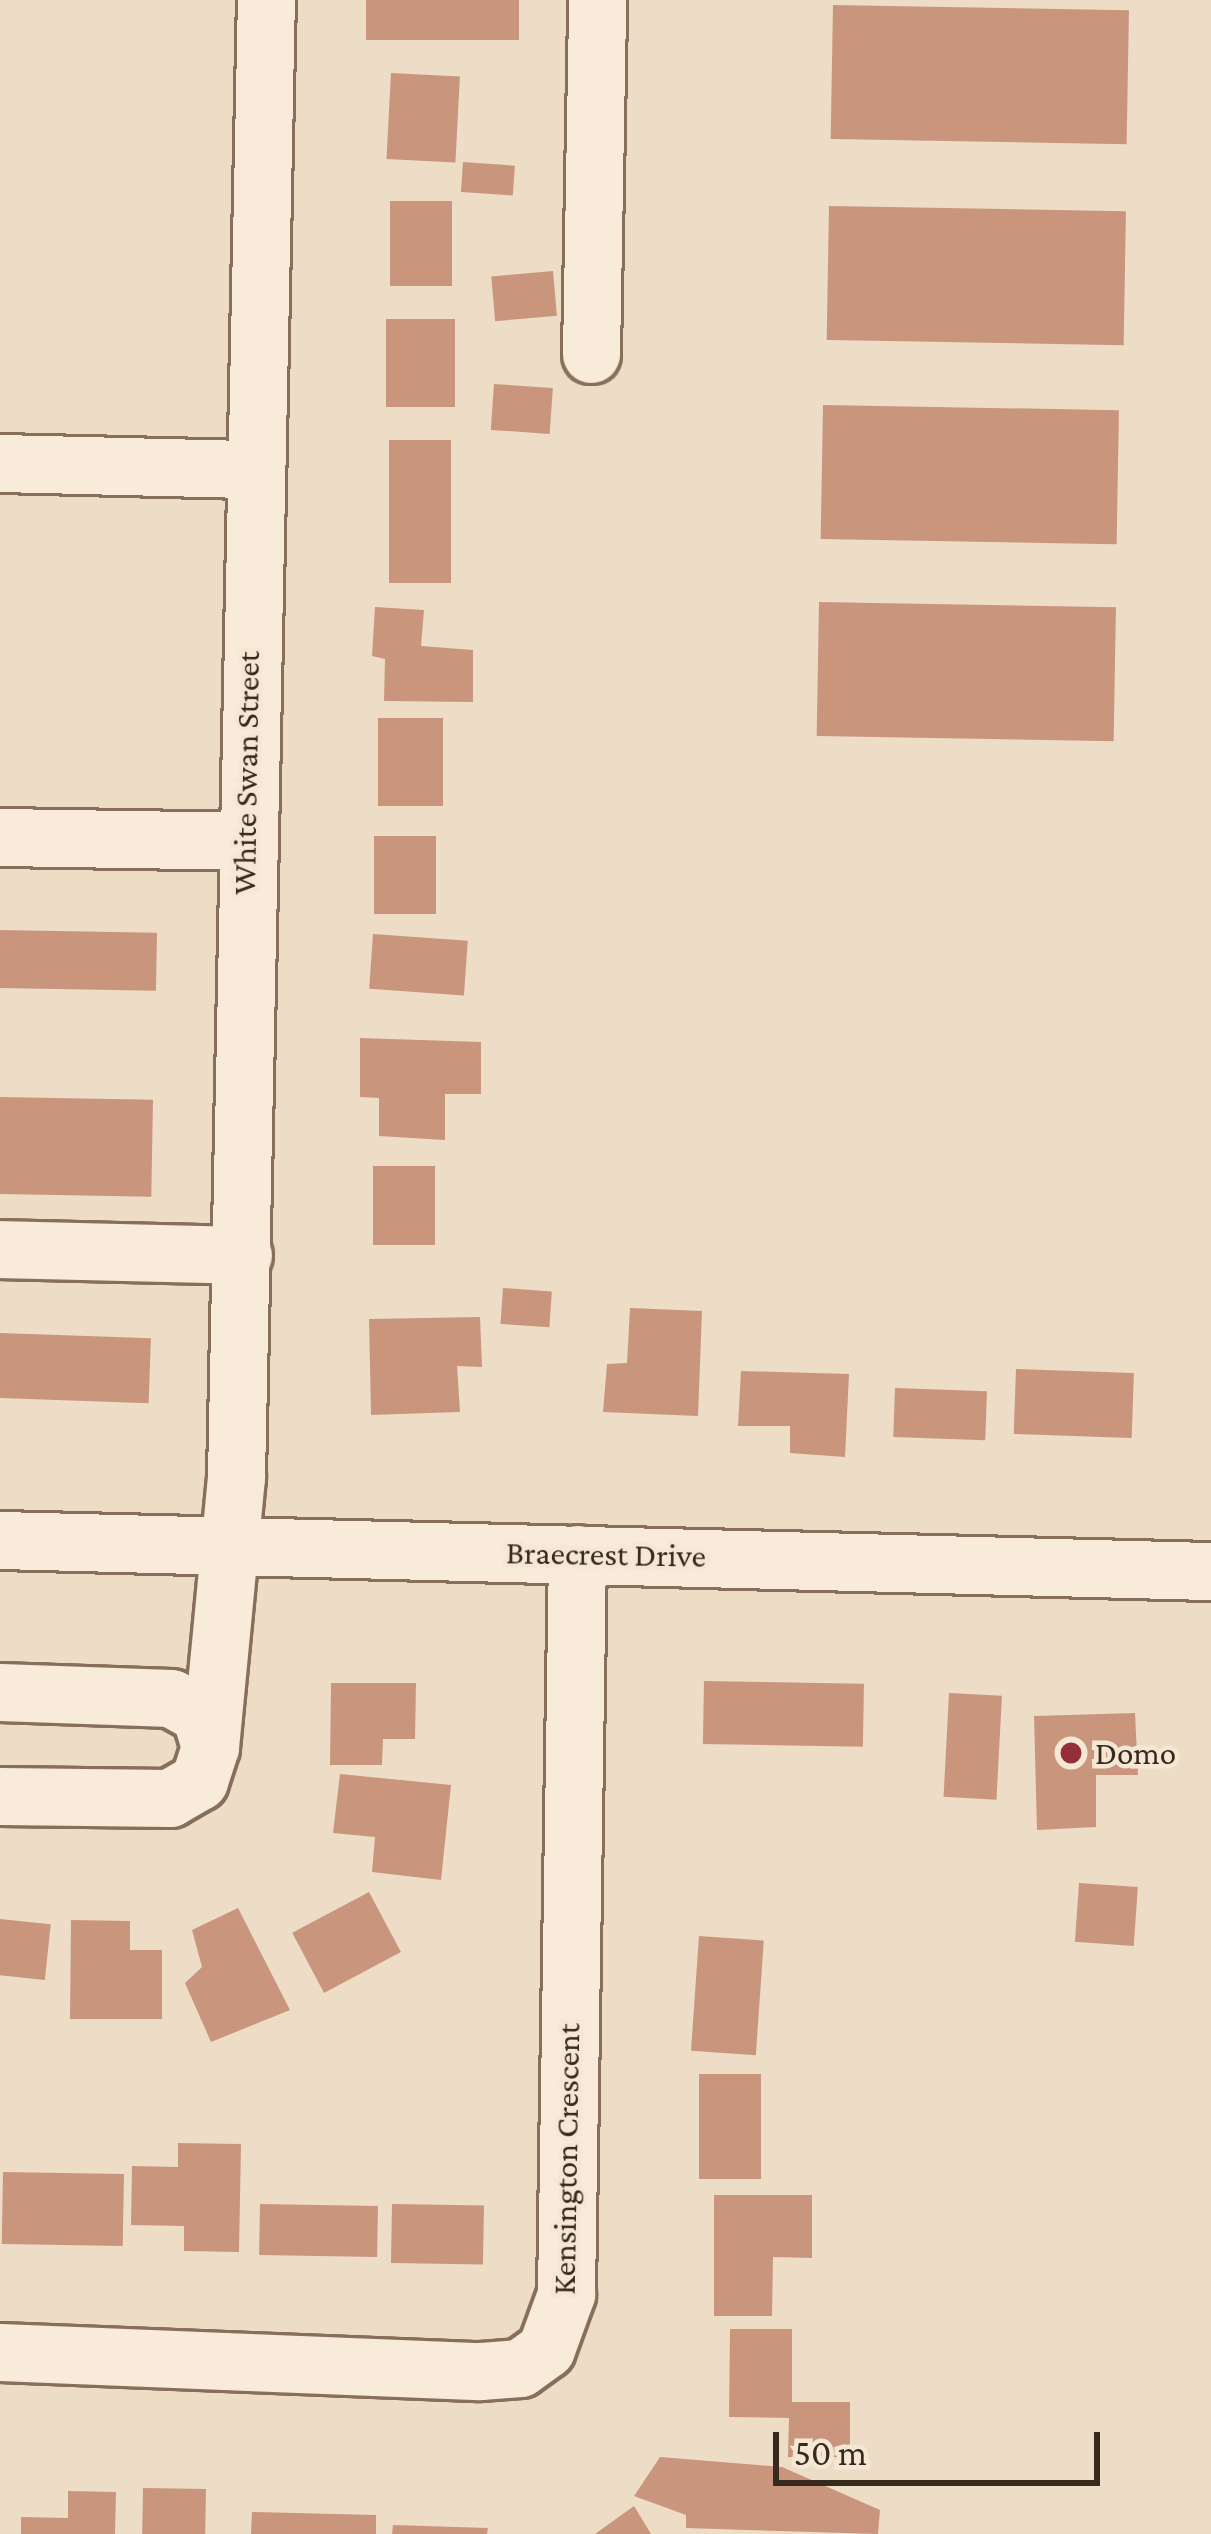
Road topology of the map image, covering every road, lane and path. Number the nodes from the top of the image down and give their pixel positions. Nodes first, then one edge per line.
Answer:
1 (266, 0) edge
2 (597, 0) edge
3 (591, 354) dead end
4 (0, 463) edge
5 (252, 469) junction
6 (0, 837) edge
7 (243, 842) junction
8 (0, 1249) edge
9 (243, 1255) junction
10 (0, 1540) edge
11 (232, 1546) junction
12 (577, 1554) junction
13 (1211, 1570) edge
14 (221, 1650) junction
15 (0, 1692) edge
16 (155, 1696) junction
17 (210, 1747) junction
18 (0, 1796) edge
19 (0, 2352) edge

1 - 5 street, White Swan Street
2 - 3 street
4 - 5 street
5 - 7 street, White Swan Street
6 - 7 street
7 - 9 street, White Swan Street
8 - 9 street
9 - 11 street, White Swan Street
10 - 11 street, Braecrest Drive
11 - 12 street, Braecrest Drive
11 - 14 street, White Swan Street
12 - 13 street, Braecrest Drive
12 - 19 street, Kensington Crescent
14 - 16 street
14 - 17 street, White Swan Street
15 - 16 street
16 - 17 street
17 - 18 street

